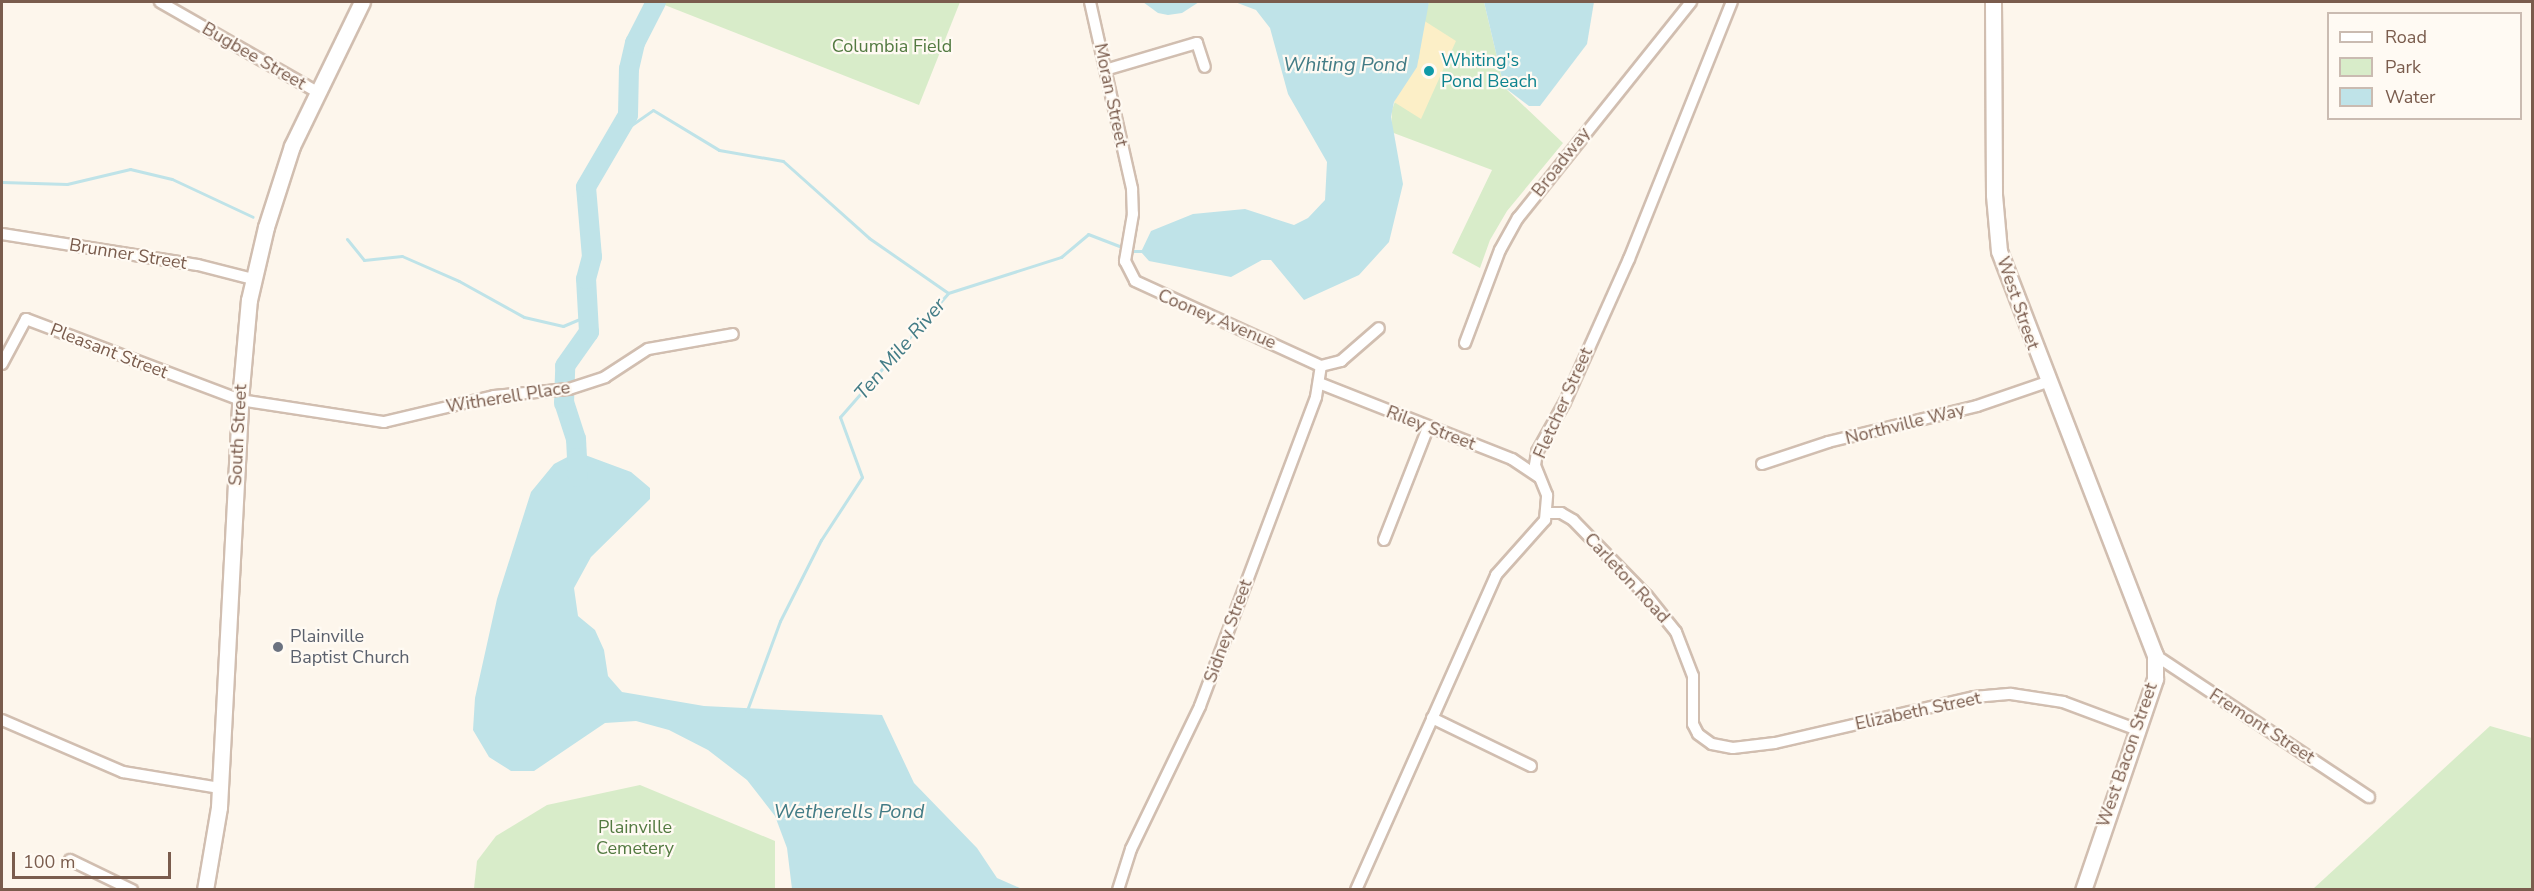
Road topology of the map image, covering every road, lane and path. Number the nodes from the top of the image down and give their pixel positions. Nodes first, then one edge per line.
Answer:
1 (160, 2) edge
2 (362, 2) edge
3 (1090, 2) edge
4 (1691, 2) edge
5 (1732, 2) edge
6 (1993, 2) edge
7 (1205, 67) dead end
8 (1105, 70) junction
9 (316, 92) junction
10 (1132, 189) joint
11 (2, 234) edge
12 (253, 279) junction
13 (1378, 328) dead end
14 (733, 334) dead end
15 (1465, 343) dead end
16 (2, 364) edge
17 (1321, 366) junction
18 (2047, 382) junction
19 (1319, 383) junction
20 (240, 400) junction
21 (1428, 428) junction
22 (1762, 464) dead end
23 (1541, 478) junction
24 (1547, 513) junction
25 (1384, 540) dead end
26 (2127, 588) joint
27 (2155, 655) junction
28 (1432, 718) junction
29 (2, 720) edge
30 (2138, 730) junction
31 (1698, 734) joint
32 (1531, 766) dead end
33 (220, 788) junction
34 (2369, 797) dead end
35 (69, 860) dead end
36 (132, 890) edge
37 (205, 890) edge
38 (1118, 890) edge
39 (1356, 890) edge
40 (2083, 890) edge

1 - 9 street, Bugbee Street
2 - 9 street, South Street
3 - 8 street, Moran Street
4 - 15 street, Broadway
5 - 23 street, Fletcher Street
6 - 18 street, West Street
7 - 8 street
8 - 10 street, Moran Street
9 - 12 street, South Street
10 - 17 street, Cooney Avenue
11 - 12 street, Brunner Street
12 - 20 street, South Street
13 - 17 street
14 - 20 street, Witherell Place
16 - 20 street, Pleasant Street
17 - 19 street, Sidney Street
18 - 22 street, Northville Way
18 - 26 street, West Street
19 - 21 street, Riley Street
19 - 38 street, Sidney Street
20 - 33 street, South Street
21 - 23 street, Riley Street
21 - 25 street
23 - 24 street, Fletcher Street
24 - 28 street
24 - 31 street, Carleton Road
26 - 27 street, West Bacon Street
27 - 30 street, West Bacon Street
27 - 34 street, Fremont Street
28 - 32 street
28 - 39 street
29 - 33 street
30 - 31 street, Elizabeth Street
30 - 40 street, West Bacon Street
33 - 37 street, South Street
35 - 36 street

